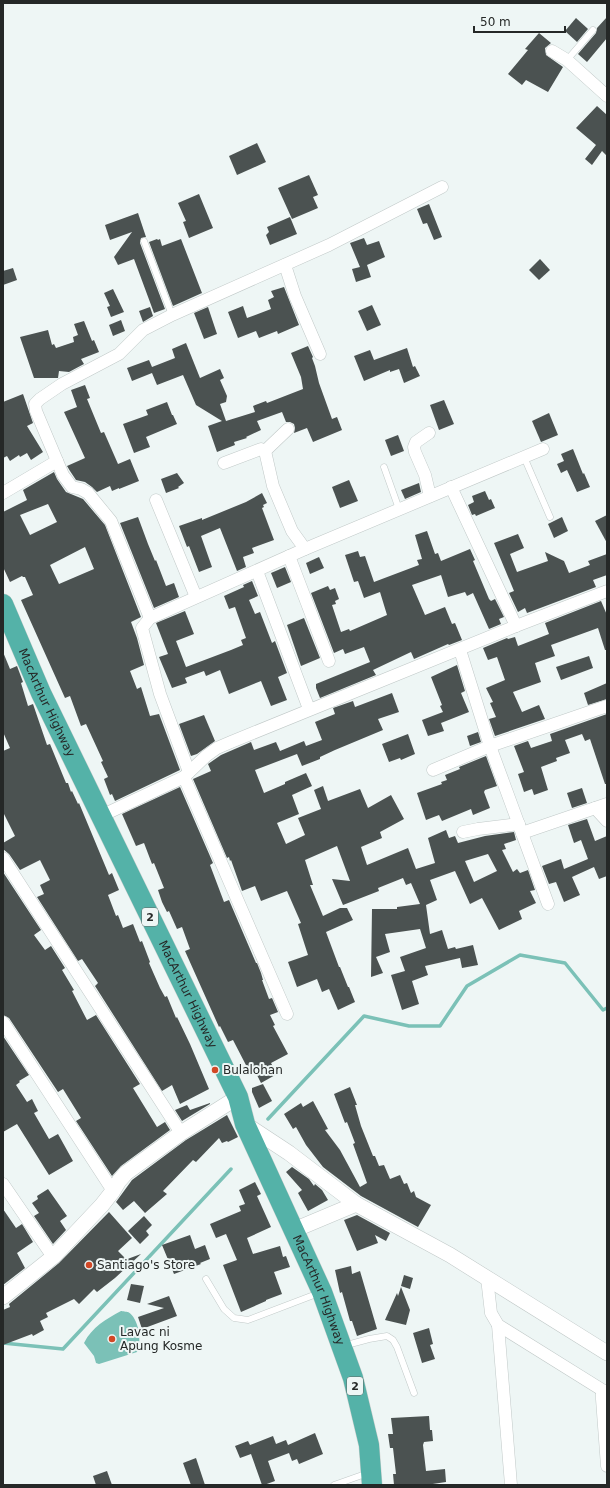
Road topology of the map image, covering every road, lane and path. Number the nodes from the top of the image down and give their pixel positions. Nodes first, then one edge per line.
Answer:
1 (593, 30) dead end
2 (552, 51) dead end
3 (567, 60) junction
4 (607, 96) edge
5 (442, 187) dead end
6 (144, 241) dead end
7 (285, 265) junction
8 (172, 315) junction
9 (320, 354) dead end
10 (288, 429) dead end
11 (429, 434) dead end
12 (543, 449) dead end
13 (265, 451) junction
14 (524, 457) junction
15 (57, 461) junction
16 (224, 463) dead end
17 (384, 467) dead end
18 (451, 487) junction
19 (3, 493) edge
20 (430, 496) junction
21 (156, 500) dead end
22 (399, 509) junction
23 (550, 517) dead end
24 (305, 549) junction
25 (289, 556) junction
26 (257, 571) junction
27 (607, 591) edge
28 (196, 597) junction
29 (3, 604) edge
30 (150, 618) junction
31 (516, 626) junction
32 (460, 650) junction
33 (329, 661) dead end
34 (607, 706) edge
35 (309, 709) junction
36 (490, 746) junction
37 (433, 770) dead end
38 (187, 774) junction
39 (607, 804) edge
40 (595, 808) junction
41 (101, 816) junction
42 (607, 821) edge
43 (521, 828) junction
44 (463, 832) dead end
45 (3, 858) edge
46 (548, 904) dead end
47 (287, 1014) dead end
48 (3, 1022) edge
49 (238, 1097) junction
50 (245, 1124) junction
51 (181, 1133) junction
52 (3, 1184) edge
53 (113, 1191) junction
54 (356, 1204) junction
55 (294, 1230) junction
56 (53, 1257) junction
57 (487, 1278) junction
58 (206, 1279) dead end
59 (322, 1292) junction
60 (3, 1297) edge
61 (498, 1324) junction
62 (342, 1347) junction
63 (607, 1353) edge
64 (606, 1392) edge
65 (414, 1393) dead end
66 (607, 1466) edge
67 (372, 1478) edge
68 (334, 1485) edge
69 (511, 1485) edge

1 - 3 lane
2 - 3 street
3 - 4 street
5 - 7 street
6 - 8 lane
7 - 8 street
7 - 9 street
8 - 15 street
10 - 13 street
11 - 20 street
12 - 14 street
13 - 16 street
13 - 24 street
14 - 18 street
14 - 23 lane
15 - 19 street
15 - 30 street
17 - 22 lane
18 - 20 street
18 - 31 street
20 - 22 street
21 - 28 street
22 - 24 street
24 - 25 street
25 - 26 street
25 - 33 street
26 - 28 street
26 - 35 street
27 - 31 street
28 - 30 street
29 - 41 highway, MacArthur Highway / 2
30 - 38 street
31 - 32 street
32 - 35 street
32 - 36 street
34 - 36 street
35 - 38 street
36 - 37 street
36 - 43 street
38 - 41 street
38 - 47 street
39 - 40 street
40 - 42 street
40 - 43 street
41 - 49 highway, MacArthur Highway / 2
43 - 44 street
43 - 46 street
45 - 51 street
48 - 53 street
49 - 50 highway, MacArthur Highway / 2
49 - 51 street
50 - 54 street
50 - 55 highway, MacArthur Highway / 2
51 - 53 street
52 - 56 street
53 - 56 street
54 - 55 street
54 - 57 street
55 - 59 highway, MacArthur Highway / 2
56 - 60 street
57 - 61 street
57 - 63 street
58 - 59 lane
59 - 62 highway, MacArthur Highway / 2
61 - 64 street
61 - 69 street
62 - 65 lane
62 - 67 highway, MacArthur Highway / 2
64 - 66 street
67 - 68 lane

